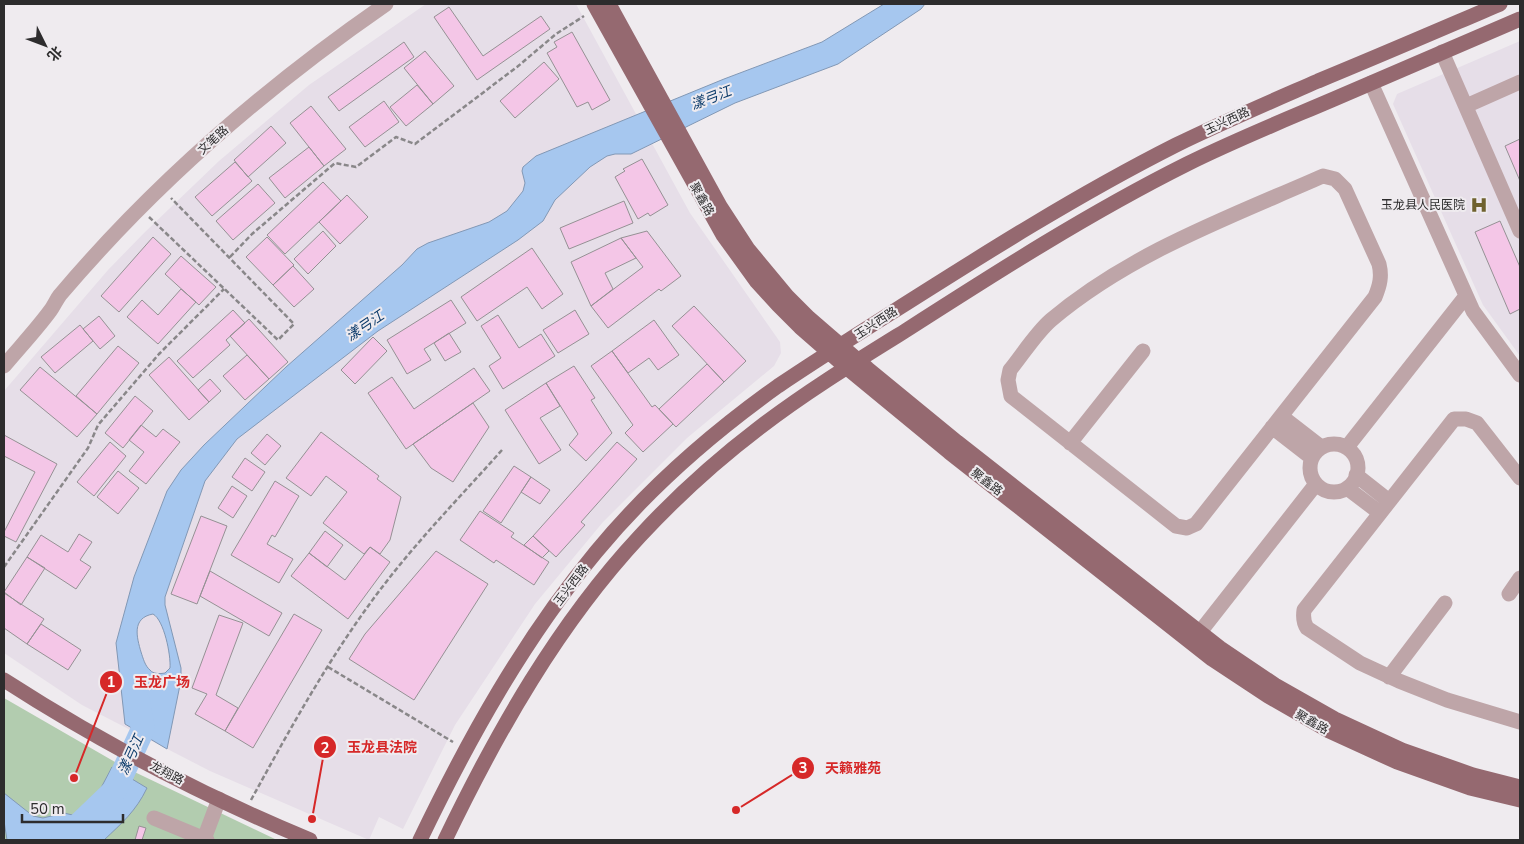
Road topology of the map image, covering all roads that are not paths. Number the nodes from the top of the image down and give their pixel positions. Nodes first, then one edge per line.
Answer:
1 (386, 4) edge
2 (1500, 4) edge
3 (599, 5) edge
4 (1519, 22) edge
5 (1442, 52) junction
6 (1520, 82) edge
7 (1371, 83) junction
8 (1466, 106) junction
9 (1520, 231) edge
10 (1466, 296) junction
11 (58, 297) junction
12 (835, 349) junction
13 (1143, 351) dead end
14 (4, 352) edge
15 (853, 364) junction
16 (4, 366) edge
17 (1520, 375) edge
18 (1277, 422) junction
19 (1070, 443) junction
20 (1347, 447) junction
21 (1316, 453) junction
22 (1356, 475) junction
23 (1520, 478) edge
24 (1316, 484) junction
25 (1347, 488) junction
26 (1389, 501) junction
27 (1380, 513) junction
28 (1520, 578) edge
29 (1509, 594) dead end
30 (1444, 602) dead end
31 (1200, 632) junction
32 (1389, 677) junction
33 (4, 680) edge
34 (1520, 722) edge
35 (1520, 787) edge
36 (219, 800) junction
37 (1520, 800) edge
38 (154, 818) dead end
39 (206, 840) edge
40 (310, 840) edge
41 (420, 840) edge
42 (445, 840) edge

1 - 11 street, 文笔路
2 - 12 main road, 玉兴西路
3 - 12 main road, 聚鑫路
4 - 5 main road, 玉兴西路
5 - 7 main road, 玉兴西路
5 - 8 street
6 - 8 street
7 - 10 street
7 - 15 main road, 玉兴西路
8 - 9 street
10 - 17 street
10 - 20 street
11 - 14 street, 文笔路
11 - 16 street, 文笔路
12 - 15 main road, 聚鑫路
12 - 41 main road, 玉兴西路
13 - 19 street
15 - 31 main road, 聚鑫路
15 - 37 main road, 聚鑫路
15 - 42 main road, 玉兴西路
18 - 19 street
18 - 19 street
18 - 21 street
20 - 21 street
20 - 22 street
21 - 24 street
22 - 25 street
22 - 26 street
23 - 26 street
24 - 25 street
24 - 31 street
25 - 27 street
26 - 27 street
27 - 32 street
28 - 29 street
30 - 32 street
31 - 35 main road, 聚鑫路
32 - 34 street
33 - 36 main road, 龙翔路
36 - 39 street
36 - 40 main road, 龙翔路
38 - 39 street

